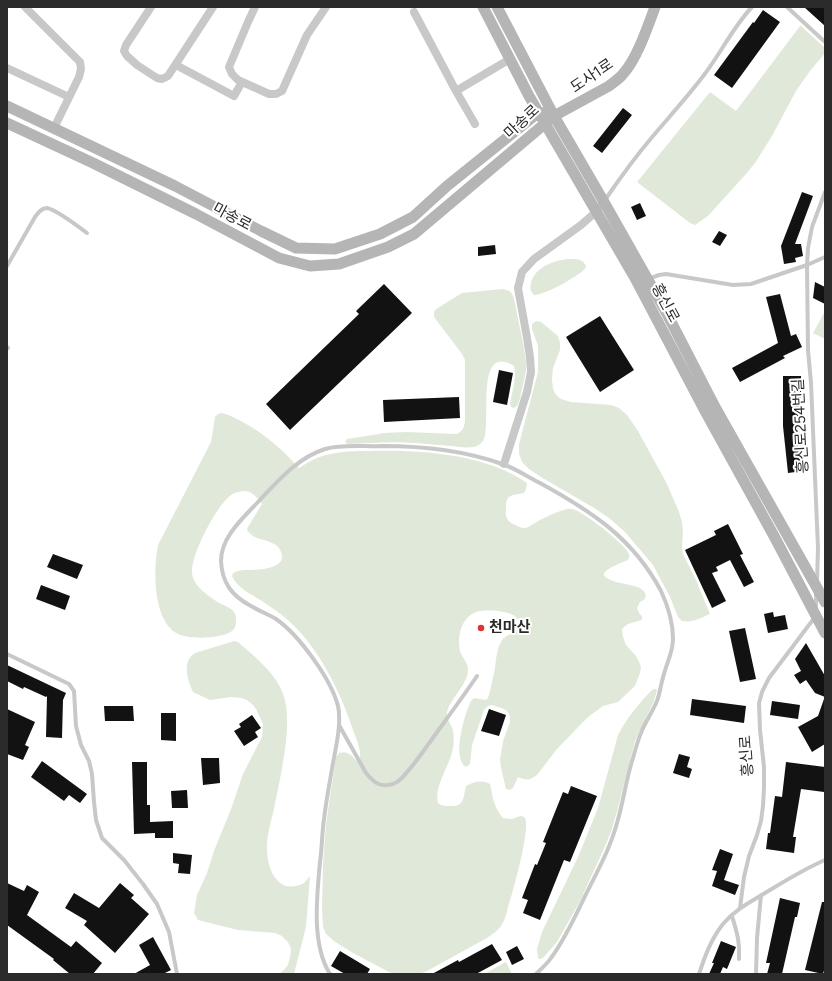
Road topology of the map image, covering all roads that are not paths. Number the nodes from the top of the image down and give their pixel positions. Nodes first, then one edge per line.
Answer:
1 (25, 7) edge
2 (151, 7) edge
3 (213, 7) edge
4 (255, 7) edge
5 (326, 7) edge
6 (484, 7) edge
7 (497, 7) edge
8 (655, 7) edge
9 (752, 7) edge
10 (787, 7) edge
11 (414, 12) dead end
12 (825, 42) edge
13 (510, 59) junction
14 (176, 65) junction
15 (7, 68) edge
16 (242, 82) junction
17 (456, 92) junction
18 (68, 97) junction
19 (7, 106) edge
20 (539, 112) junction
21 (554, 116) junction
22 (7, 123) edge
23 (475, 124) dead end
24 (546, 124) junction
25 (54, 128) junction
26 (825, 192) edge
27 (604, 202) junction
28 (597, 211) junction
29 (87, 232) dead end
30 (825, 257) edge
31 (807, 265) junction
32 (7, 266) edge
33 (647, 279) junction
34 (504, 464) junction
35 (816, 586) junction
36 (825, 602) edge
37 (816, 616) junction
38 (825, 633) edge
39 (7, 654) edge
40 (477, 676) dead end
41 (339, 724) junction
42 (825, 860) edge
43 (761, 896) junction
44 (740, 908) junction
45 (732, 916) junction
46 (739, 959) dead end
47 (177, 974) edge
48 (330, 974) edge
49 (536, 974) edge
50 (699, 974) edge
51 (756, 974) edge

1 - 18 street
2 - 14 street
3 - 14 street
4 - 16 street
5 - 16 street
6 - 13 street, 흥신로
7 - 21 street, 흥신로
8 - 21 street, 도사1로
9 - 27 lane
10 - 12 lane
11 - 17 street
13 - 17 street
13 - 20 street, 흥신로
14 - 16 street
15 - 18 street
17 - 23 street
18 - 25 street
19 - 25 street, 마송로
20 - 21 street, 마송로
20 - 24 street, 흥신로
20 - 25 street, 마송로
21 - 24 street, 마송로
21 - 27 street, 흥신로
22 - 24 street, 마송로
24 - 28 street, 흥신로
26 - 31 lane, 흥신로254번길
27 - 28 street
27 - 33 street, 흥신로
28 - 34 street
28 - 37 street, 흥신로
29 - 32 lane
30 - 31 lane
31 - 33 lane
31 - 35 lane, 흥신로254번길
33 - 35 street, 흥신로
34 - 41 lane
34 - 49 lane
35 - 36 street, 흥신로
35 - 37 lane, 흥신로
37 - 38 street, 흥신로
37 - 44 lane, 흥신로
39 - 47 lane
40 - 41 lane
41 - 48 lane
42 - 43 lane
43 - 44 lane
43 - 51 lane
44 - 45 lane
45 - 46 lane
45 - 50 lane

